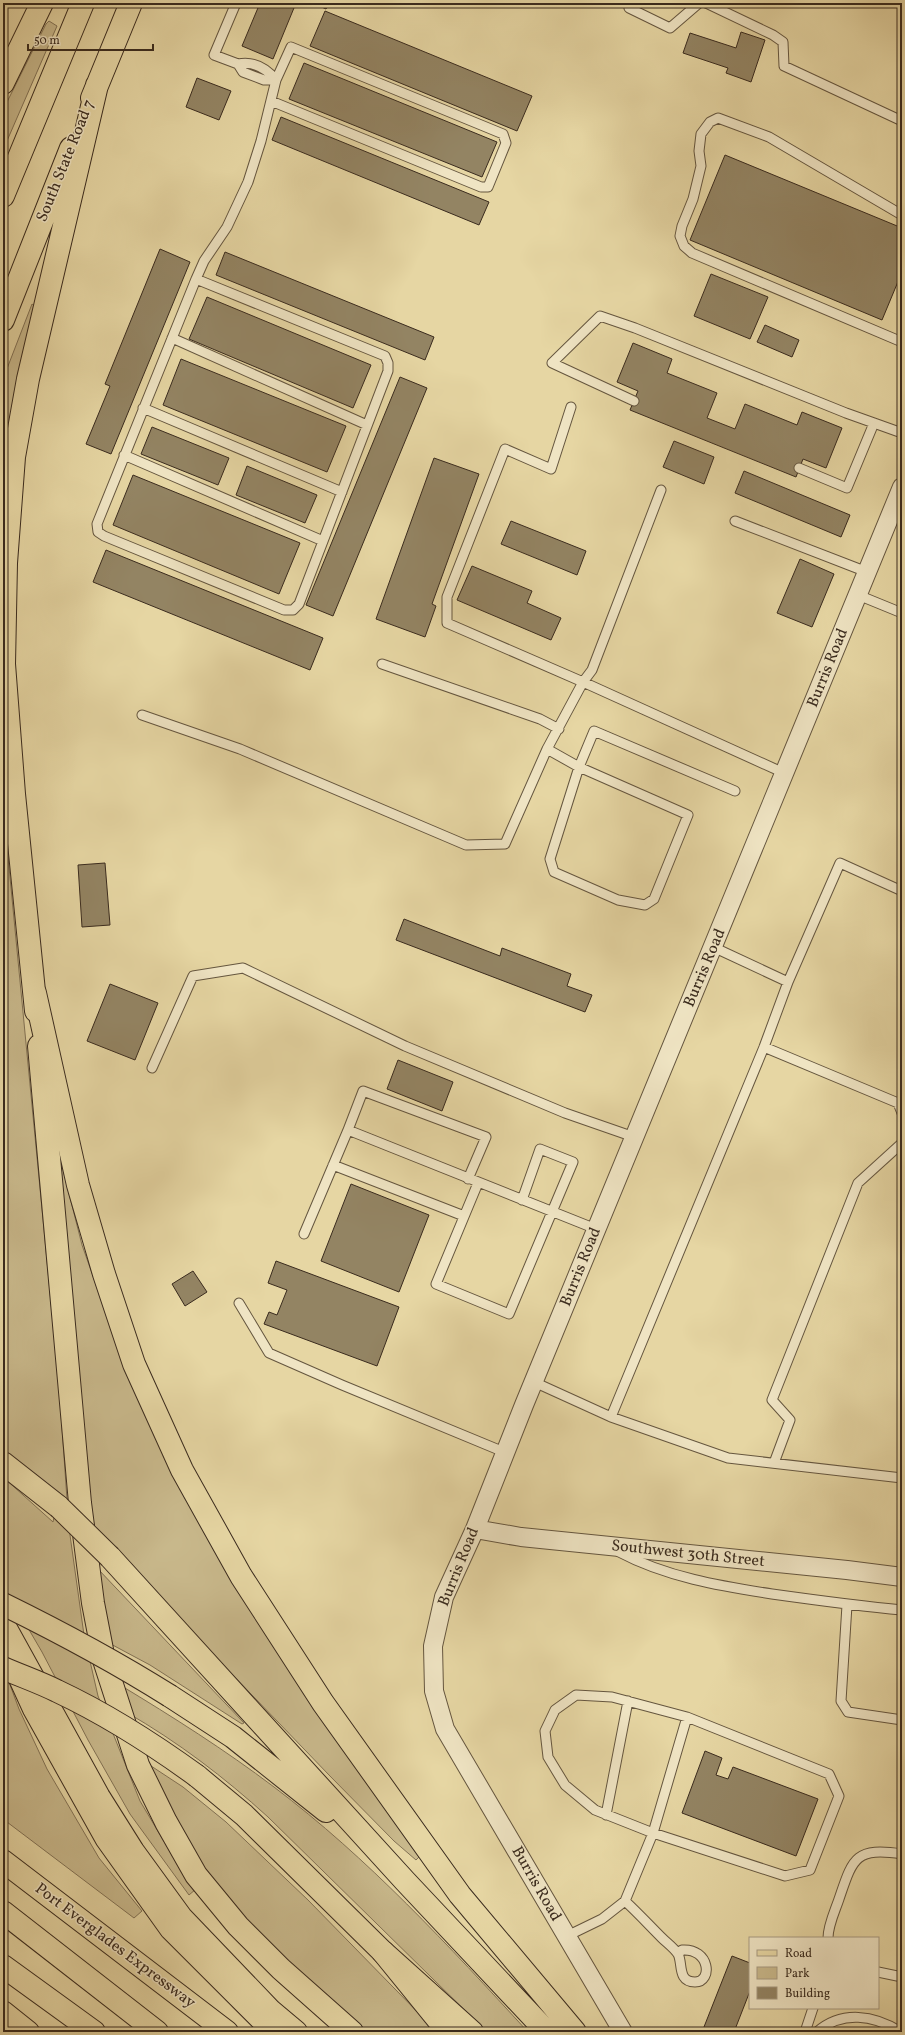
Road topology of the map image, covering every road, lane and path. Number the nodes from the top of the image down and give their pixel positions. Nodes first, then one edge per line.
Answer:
1 (42, 3) edge
2 (83, 3) edge
3 (131, 3) edge
4 (236, 3) edge
5 (699, 3) edge
6 (706, 3) edge
7 (629, 8) dead end
8 (276, 80) junction
9 (3, 83) edge
10 (97, 84) junction
11 (271, 100) junction
12 (902, 121) edge
13 (3, 196) edge
14 (902, 215) edge
15 (196, 279) junction
16 (3, 320) edge
17 (172, 338) junction
18 (902, 342) edge
19 (634, 401) dead end
20 (571, 407) dead end
21 (143, 408) junction
22 (874, 423) junction
23 (367, 425) junction
24 (902, 433) edge
25 (124, 455) junction
26 (800, 468) dead end
27 (902, 487) edge
28 (661, 490) dead end
29 (342, 492) junction
30 (735, 521) dead end
31 (323, 541) junction
32 (867, 572) junction
33 (858, 595) junction
34 (902, 614) edge
35 (382, 664) dead end
36 (583, 682) junction
37 (142, 715) dead end
38 (559, 729) junction
39 (547, 750) junction
40 (579, 767) junction
41 (784, 773) junction
42 (735, 791) dead end
43 (902, 891) edge
44 (714, 947) junction
45 (788, 982) junction
46 (35, 993) junction
47 (764, 1047) junction
48 (152, 1068) dead end
49 (900, 1102) edge
50 (902, 1113) edge
51 (348, 1130) junction
52 (634, 1137) junction
53 (902, 1143) edge
54 (333, 1165) junction
55 (468, 1179) junction
56 (478, 1183) junction
57 (522, 1200) junction
58 (552, 1212) junction
59 (464, 1216) junction
60 (596, 1229) junction
61 (304, 1234) dead end
62 (240, 1303) dead end
63 (534, 1382) junction
64 (611, 1417) junction
65 (504, 1452) junction
66 (3, 1463) edge
67 (774, 1463) junction
68 (902, 1478) edge
69 (475, 1529) junction
70 (608, 1545) junction
71 (902, 1577) edge
72 (3, 1604) edge
73 (847, 1605) junction
74 (902, 1610) edge
75 (3, 1623) edge
76 (3, 1634) edge
77 (3, 1668) edge
78 (628, 1701) junction
79 (687, 1717) junction
80 (902, 1720) edge
81 (606, 1815) junction
82 (653, 1833) junction
83 (902, 1854) edge
84 (3, 1861) edge
85 (405, 1881) junction
86 (625, 1901) junction
87 (3, 1912) edge
88 (567, 1936) junction
89 (828, 1937) edge
90 (383, 1952) junction
91 (678, 1954) dead end
92 (3, 1966) edge
93 (879, 1972) edge
94 (902, 1977) edge
95 (813, 2009) edge
96 (3, 2012) edge
97 (28, 2032) edge
98 (94, 2032) edge
99 (157, 2032) edge
100 (227, 2032) edge
101 (274, 2032) edge
102 (296, 2032) edge
103 (352, 2032) edge
104 (448, 2032) edge
105 (472, 2032) edge
106 (547, 2032) edge
107 (575, 2032) edge
108 (623, 2032) edge
109 (805, 2032) edge
110 (816, 2032) edge
111 (901, 2032) edge

1 - 9 main road
2 - 13 main road
3 - 10 main road, South State Road 7
4 - 8 lane
5 - 7 lane
6 - 12 lane
8 - 11 lane
8 - 11 lane
10 - 16 main road, South State Road 7
10 - 46 main road
11 - 15 lane
14 - 18 lane
15 - 17 lane
15 - 23 lane
17 - 21 lane
17 - 23 lane
19 - 22 lane
20 - 36 lane
21 - 25 lane
21 - 29 lane
22 - 24 lane
22 - 26 lane
23 - 29 lane
25 - 31 lane
25 - 31 lane
27 - 32 street, Burris Road
28 - 36 lane
29 - 31 lane
30 - 32 lane
32 - 33 street, Burris Road
33 - 34 lane
33 - 41 street, Burris Road
35 - 38 lane
36 - 38 lane
36 - 41 lane
37 - 39 lane
38 - 39 lane
39 - 40 lane
40 - 40 lane
40 - 42 lane
41 - 44 street, Burris Road
43 - 45 lane
44 - 45 lane
44 - 52 street, Burris Road
45 - 47 lane
46 - 103 main road
46 - 107 main road
47 - 49 lane
47 - 64 lane
48 - 52 lane
49 - 50 lane
51 - 54 lane
51 - 55 lane
51 - 55 lane
52 - 60 street, Burris Road
53 - 67 lane
54 - 59 lane
54 - 61 lane
55 - 56 lane
56 - 57 lane
56 - 59 lane
57 - 58 lane
57 - 58 lane
58 - 59 lane
58 - 60 lane
60 - 63 street, Burris Road
62 - 65 lane
63 - 64 lane
63 - 65 street, Burris Road
64 - 67 lane
65 - 69 street, Burris Road
66 - 85 main road, bridge
67 - 68 lane
69 - 70 street, Southwest 30th Street
69 - 88 street, Burris Road
70 - 71 street, Southwest 30th Street
70 - 73 lane
72 - 85 main road, bridge
73 - 74 lane
73 - 80 lane
75 - 102 main road
76 - 101 main road
77 - 90 main road, bridge
78 - 79 lane
78 - 81 lane
78 - 81 lane
79 - 82 lane
79 - 82 lane
81 - 82 lane
82 - 86 lane
83 - 89 lane
84 - 100 main road, Port Everglades Expressway
85 - 106 main road
86 - 88 lane
86 - 91 lane
87 - 99 main road
88 - 108 street, Burris Road
90 - 104 main road
90 - 105 main road
92 - 98 main road
93 - 94 lane
95 - 109 lane
96 - 97 main road
110 - 111 lane

